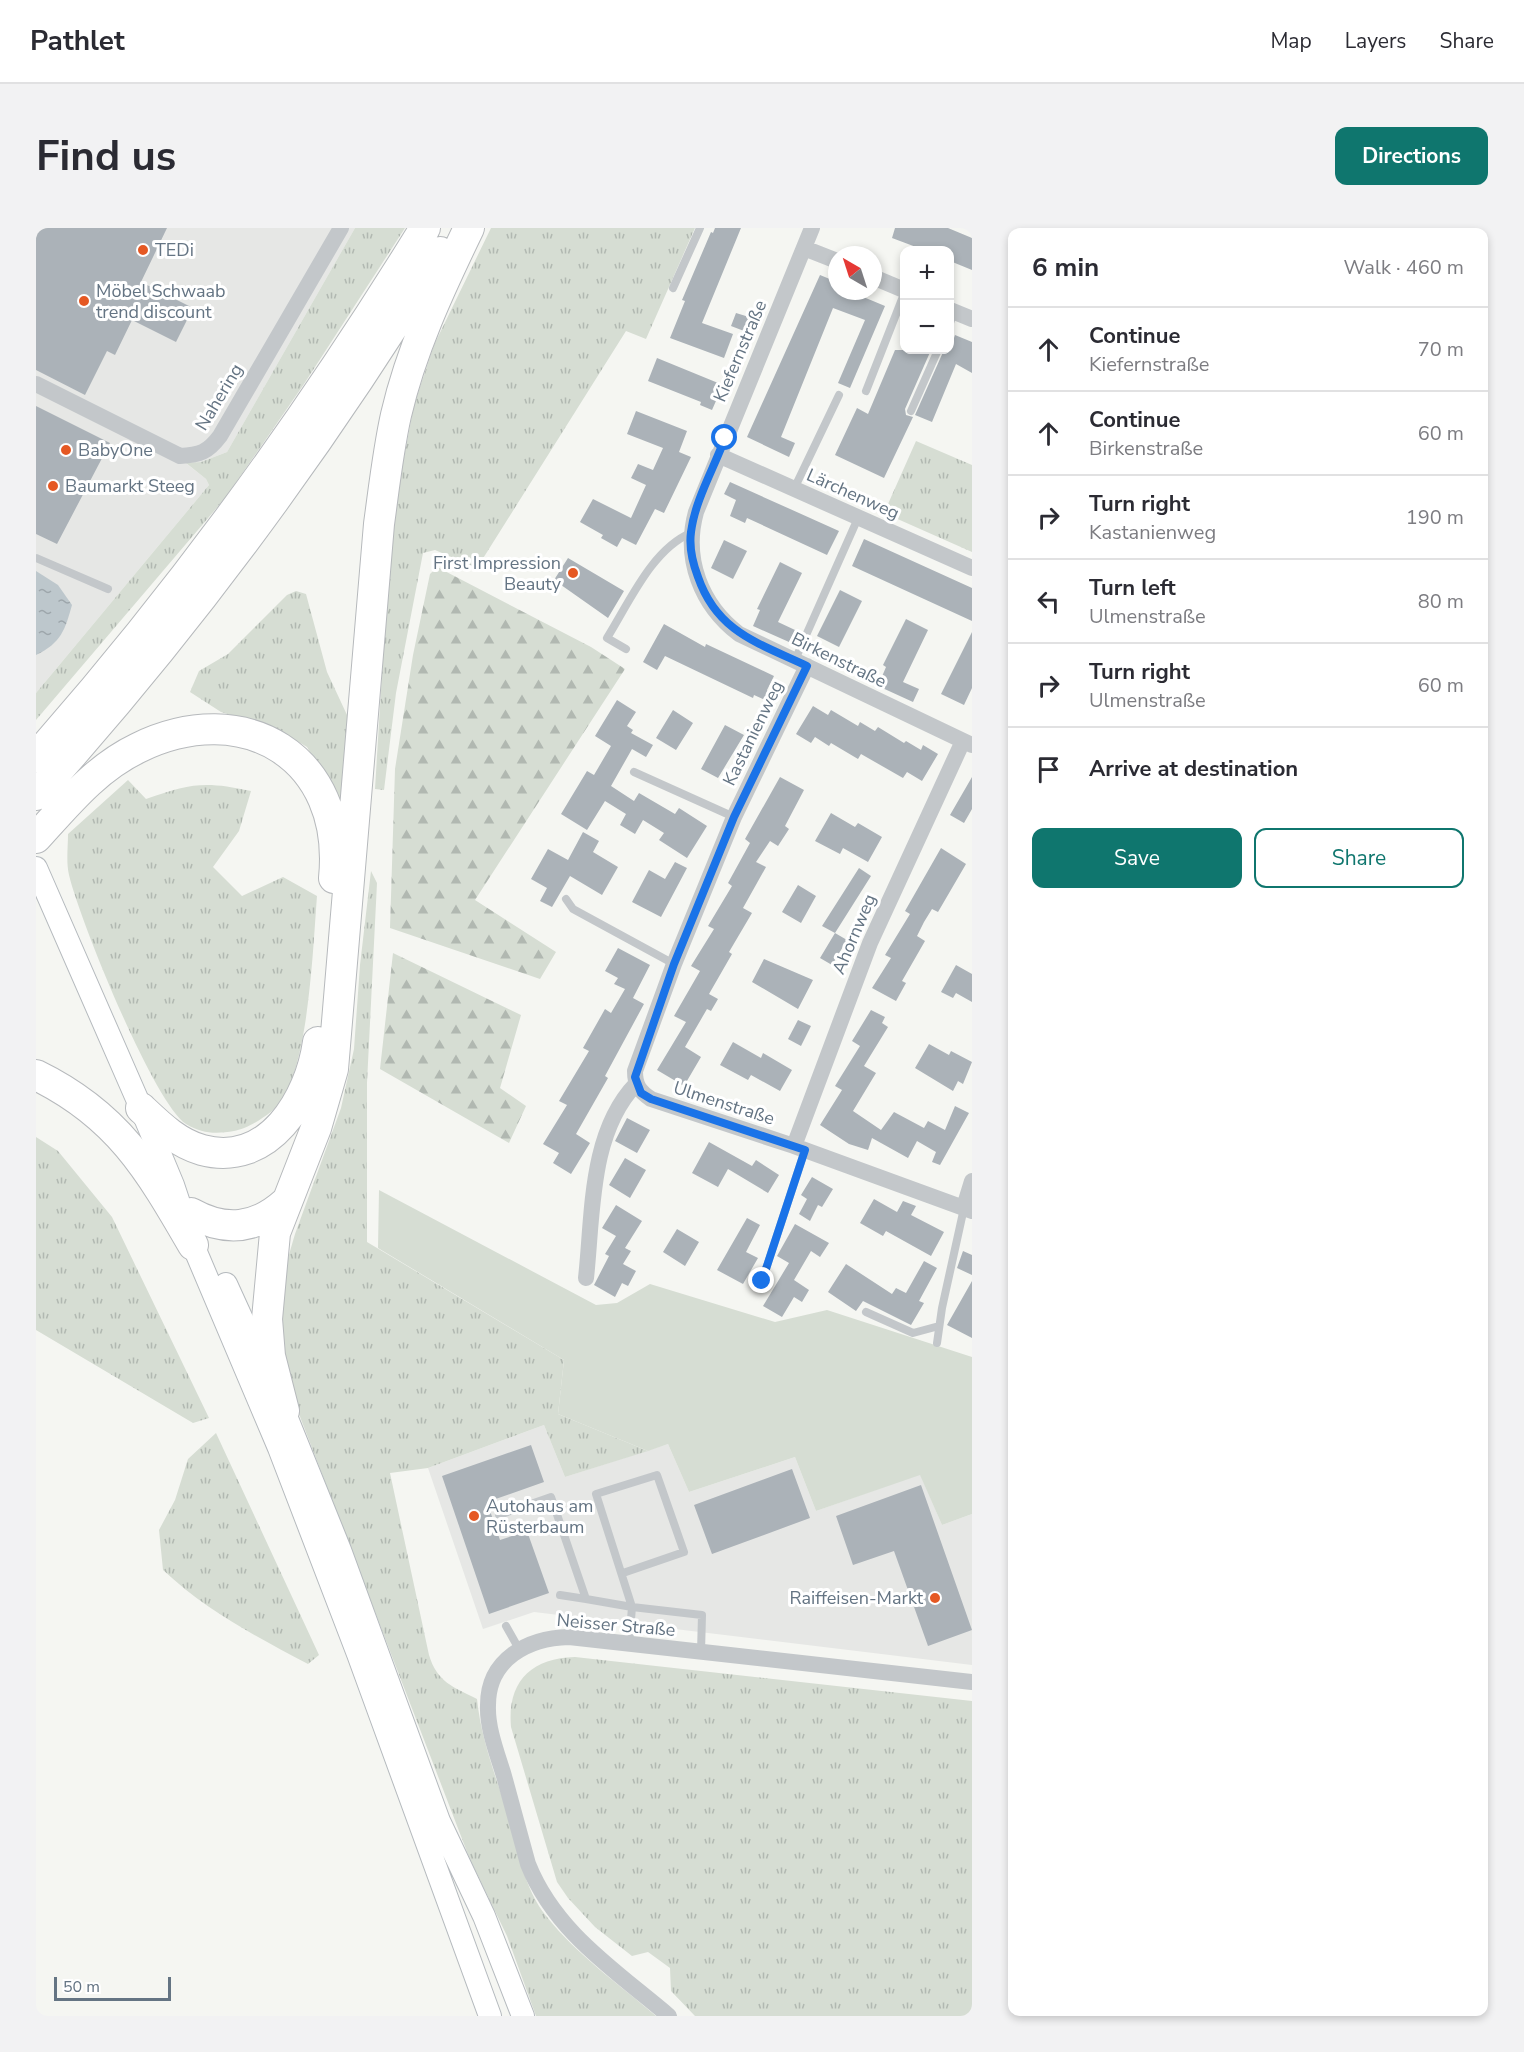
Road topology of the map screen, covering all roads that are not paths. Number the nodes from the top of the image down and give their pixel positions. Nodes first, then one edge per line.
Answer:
1 (425, 228) edge
2 (455, 228) edge
3 (470, 228) edge
4 (700, 228) edge
5 (812, 228) edge
6 (339, 229) edge
7 (804, 248) junction
8 (828, 257) edge
9 (882, 281) edge
10 (673, 288) dead end
11 (900, 290) edge
12 (901, 300) edge
13 (954, 316) edge
14 (972, 319) edge
15 (936, 354) edge
16 (36, 384) edge
17 (866, 391) dead end
18 (839, 395) dead end
19 (911, 411) dead end
20 (718, 455) junction
21 (794, 489) junction
22 (858, 518) junction
23 (691, 533) junction
24 (36, 558) edge
25 (972, 568) edge
26 (108, 589) dead end
27 (704, 593) joint
28 (626, 649) dead end
29 (801, 663) junction
30 (968, 743) edge
31 (36, 757) edge
32 (634, 772) dead end
33 (36, 795) edge
34 (734, 817) junction
35 (36, 838) edge
36 (40, 878) edge
37 (566, 899) dead end
38 (674, 964) junction
39 (36, 1075) edge
40 (636, 1084) junction
41 (141, 1108) junction
42 (800, 1148) junction
43 (972, 1180) edge
44 (173, 1185) junction
45 (285, 1203) junction
46 (968, 1209) edge
47 (191, 1214) junction
48 (193, 1245) junction
49 (586, 1278) dead end
50 (762, 1281) dead end
51 (866, 1312) dead end
52 (939, 1326) junction
53 (937, 1343) dead end
54 (284, 1411) junction
55 (499, 1515) dead end
56 (623, 1573) junction
57 (560, 1595) dead end
58 (586, 1599) junction
59 (632, 1606) junction
60 (506, 1626) dead end
61 (629, 1644) junction
62 (519, 1649) junction
63 (701, 1652) junction
64 (972, 1682) edge
65 (490, 2016) edge
66 (523, 2016) edge
67 (669, 2016) edge

1 - 31 highway
2 - 33 highway
3 - 45 highway
4 - 10 lane
5 - 7 street, Kiefernstraße
6 - 16 street, Nahering
7 - 8 street
7 - 20 street, Kiefernstraße
9 - 11 street
12 - 17 lane
13 - 14 street
15 - 19 lane
18 - 21 lane
20 - 21 street, Lärchenweg
20 - 23 street, Kiefernstraße
21 - 22 street, Lärchenweg
22 - 25 street, Lärchenweg
22 - 29 lane
23 - 27 street, Kiefernstraße
23 - 28 lane
24 - 26 lane
27 - 29 street, Birkenstraße
29 - 30 street, Birkenstraße
29 - 34 street, Kastanienweg
30 - 42 street, Ahornweg
32 - 34 lane, Kastanienweg
34 - 38 street, Kastanienweg
35 - 41 highway
36 - 41 main road
37 - 38 lane
38 - 40 street, Kastanienweg
39 - 48 highway
40 - 42 street, Ulmenstraße
40 - 49 street
41 - 44 main road
42 - 46 street, Ulmenstraße
42 - 50 lane
43 - 46 street
44 - 47 main road
44 - 48 main road
45 - 47 highway
45 - 54 highway
46 - 52 lane
47 - 54 main road
48 - 65 main road
51 - 52 lane
52 - 53 lane
54 - 66 main road
55 - 58 lane
56 - 56 lane
56 - 59 lane
57 - 58 lane
58 - 59 lane
59 - 61 lane
59 - 63 lane
60 - 62 lane
61 - 62 street, Neisser Straße
61 - 63 street, Neisser Straße
62 - 67 street, Neisser Straße
63 - 64 street, Neisser Straße

